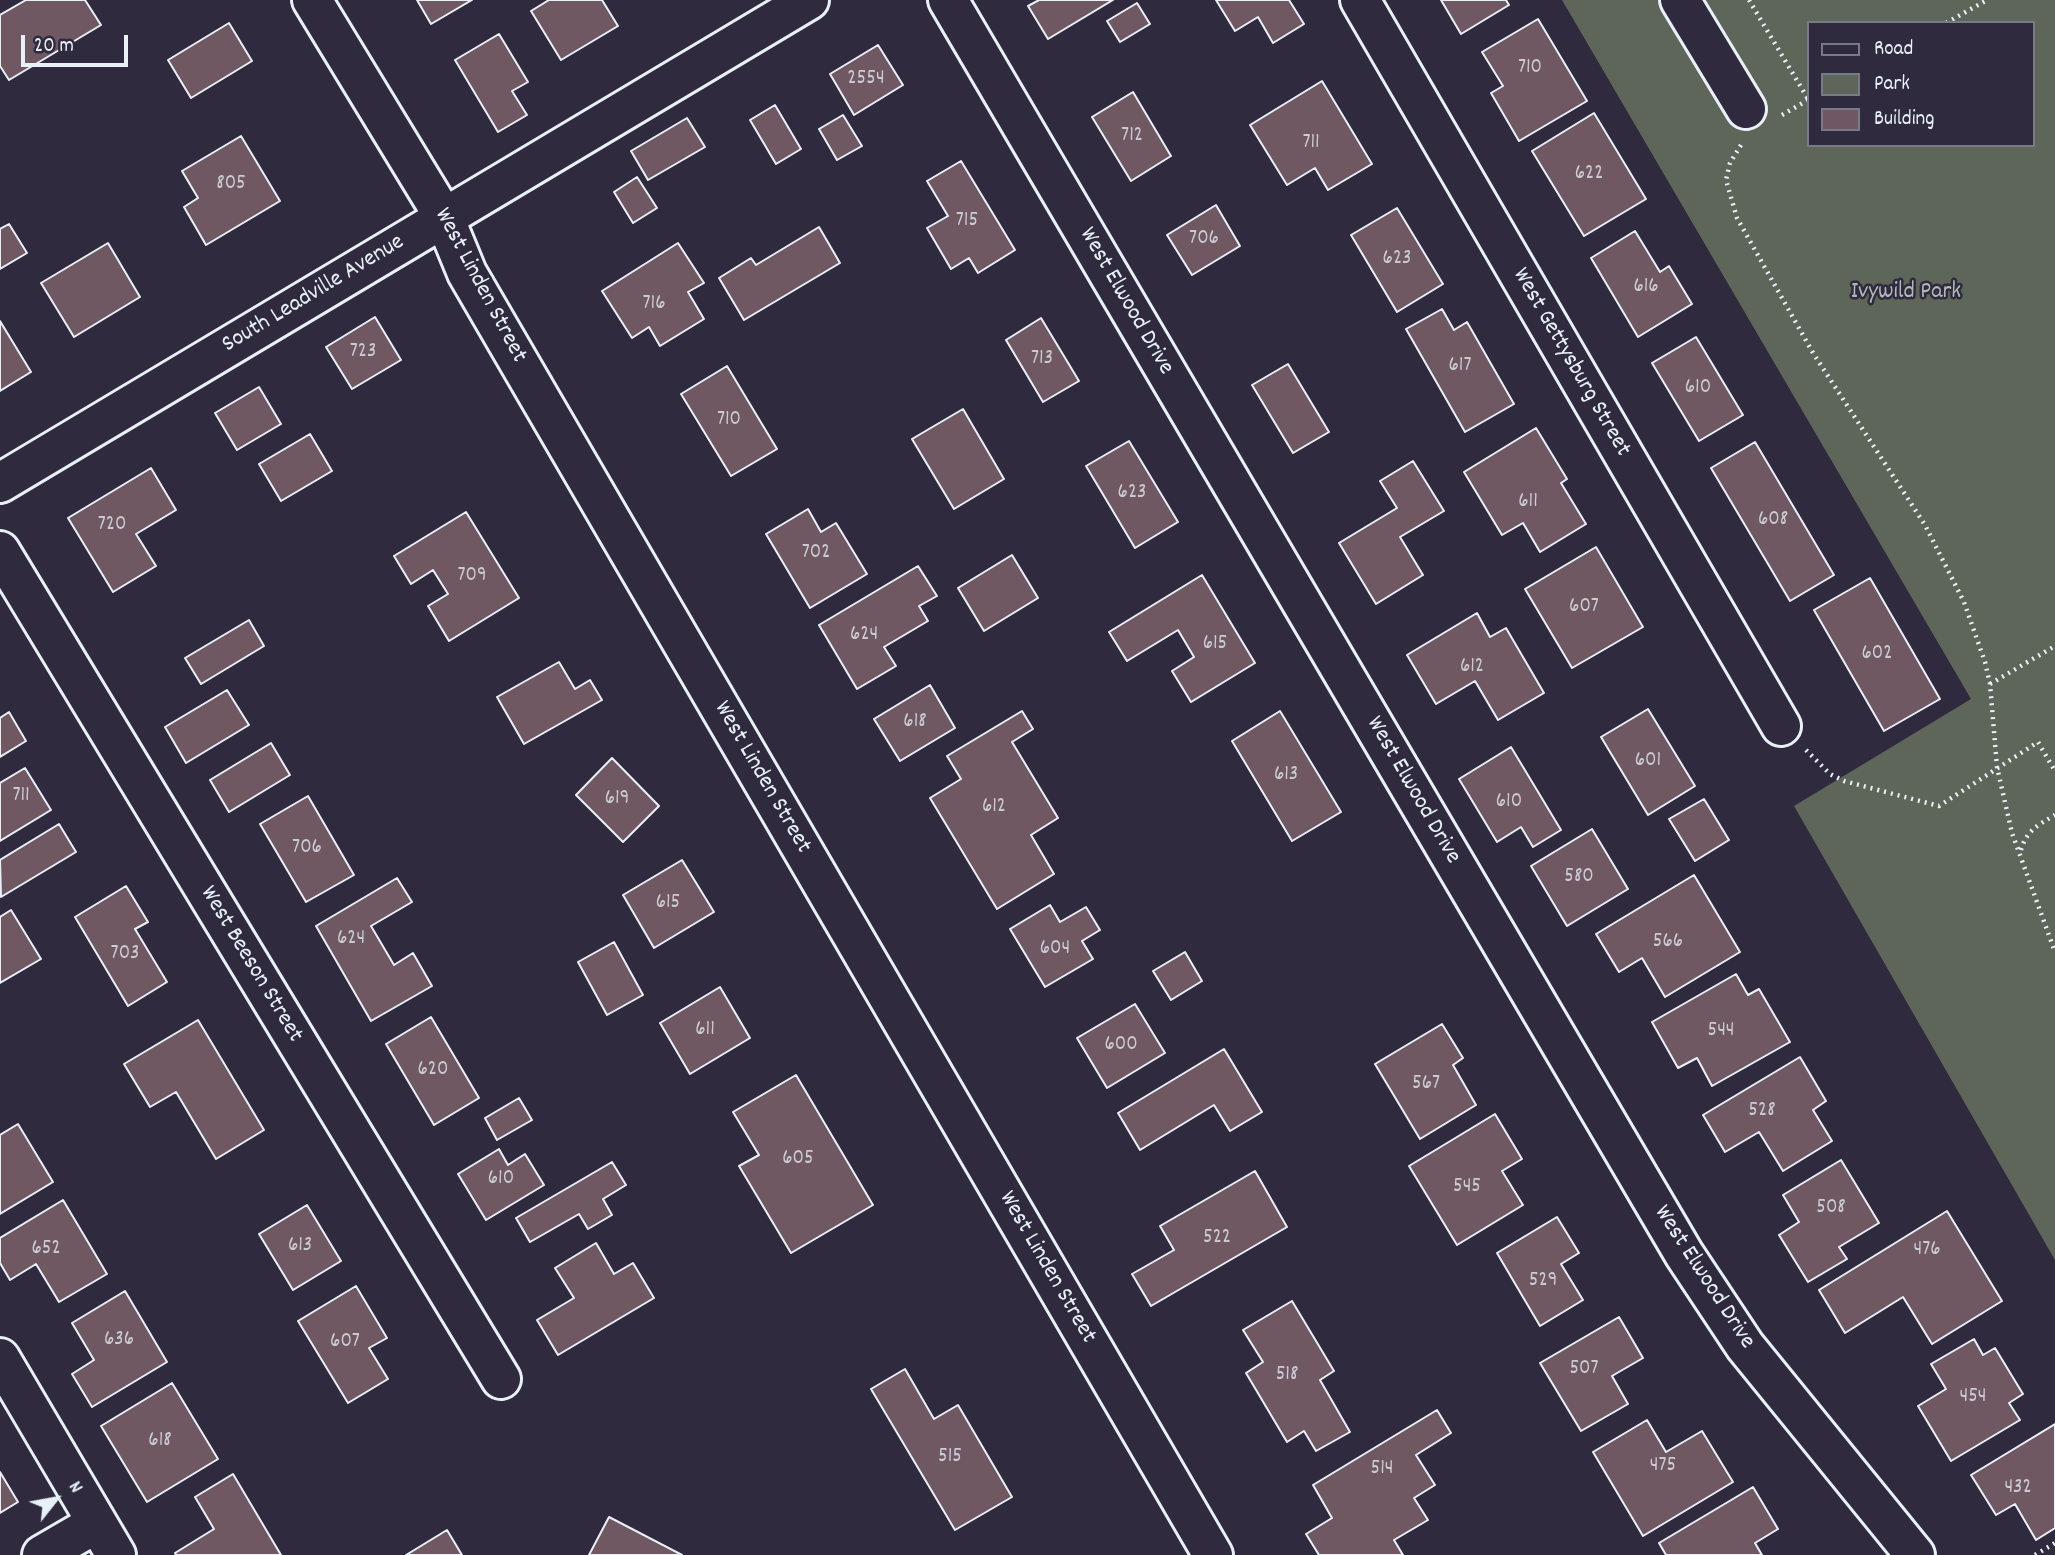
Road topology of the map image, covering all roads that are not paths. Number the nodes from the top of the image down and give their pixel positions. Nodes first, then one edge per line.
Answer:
1 (312, 0) edge
2 (809, 0) edge
3 (948, 0) edge
4 (1360, 0) edge
5 (1680, 0) edge
6 (1757, 121) road end
7 (444, 217) junction
8 (0, 483) edge
9 (0, 551) edge
10 (1781, 726) dead end
11 (0, 1357) edge
12 (501, 1378) dead end
13 (97, 1523) junction
14 (43, 1555) edge
15 (116, 1555) edge
16 (1213, 1555) edge
17 (1915, 1555) edge

1 - 7 street, West Linden Street
2 - 7 street, South Leadville Avenue
3 - 17 street, West Elwood Drive
4 - 10 street, West Gettysburg Street
5 - 6 street
7 - 8 street, South Leadville Avenue
7 - 16 street, West Linden Street
9 - 12 street, West Beeson Street
11 - 13 street
13 - 14 street
13 - 15 street

